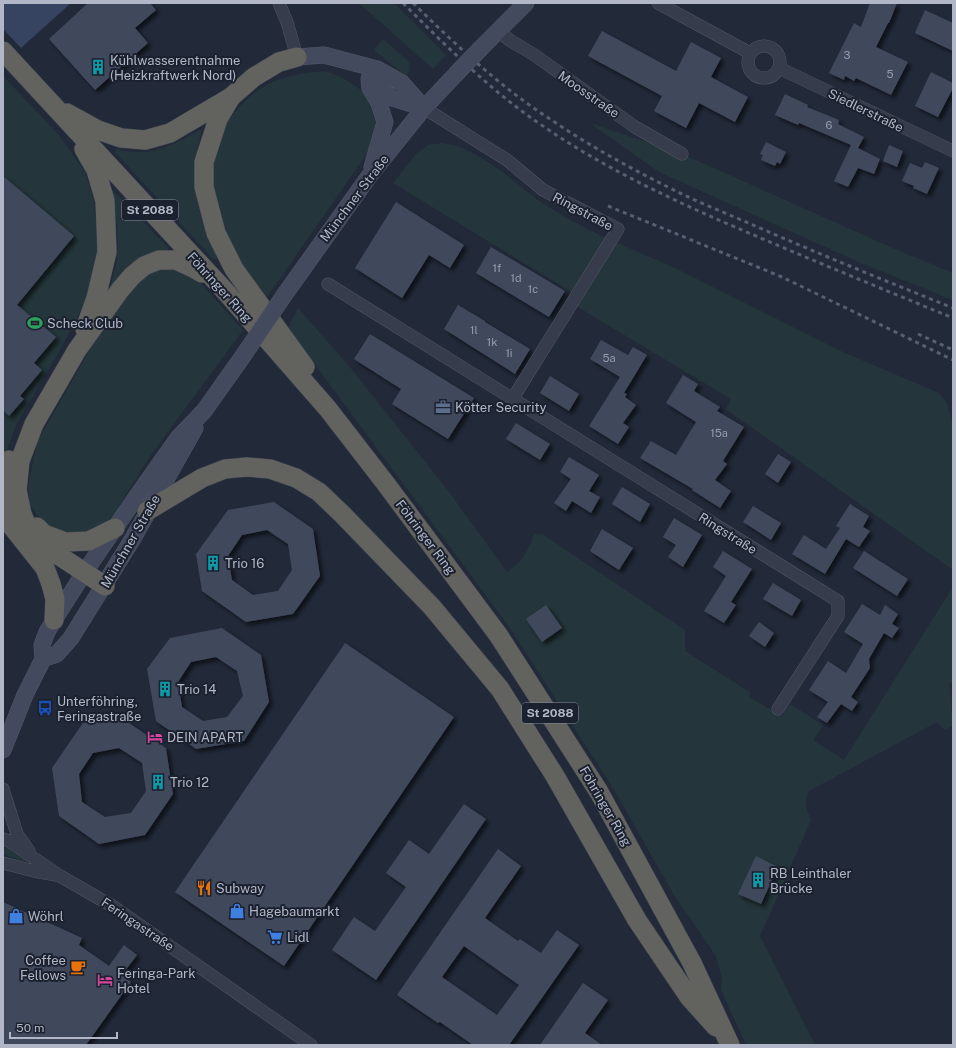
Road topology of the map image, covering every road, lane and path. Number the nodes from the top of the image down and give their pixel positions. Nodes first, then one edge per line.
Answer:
1 (279, 3) edge
2 (526, 3) edge
3 (658, 3) edge
4 (498, 31) junction
5 (3, 51) edge
6 (750, 53) junction
7 (297, 57) junction
8 (352, 62) junction
9 (779, 68) junction
10 (368, 79) junction
11 (232, 97) junction
12 (54, 106) junction
13 (424, 108) junction
14 (74, 128) junction
15 (953, 151) edge
16 (682, 154) dead end
17 (370, 175) junction
18 (328, 284) dead end
19 (225, 291) junction
20 (77, 350) junction
21 (513, 398) junction
22 (328, 409) junction
23 (204, 410) junction
24 (34, 424) junction
25 (147, 511) junction
26 (22, 514) junction
27 (115, 528) junction
28 (84, 573) junction
29 (104, 586) junction
30 (54, 620) junction
31 (43, 659) junction
32 (778, 709) dead end
33 (3, 750) edge
34 (3, 790) edge
35 (3, 839) edge
36 (33, 857) junction
37 (4, 864) edge
38 (60, 876) junction
39 (730, 1044) edge
40 (311, 1045) edge

1 - 7 street
2 - 4 main road, Münchner Straße
3 - 6 street
4 - 13 main road, Münchner Straße, bridge
4 - 16 street, Moosstraße
5 - 12 highway, Föhringer Ring / St 2088
6 - 9 street
6 - 9 street
7 - 8 main road
7 - 11 highway
8 - 10 main road
8 - 13 main road
9 - 15 street, Siedlerstraße
10 - 13 main road
10 - 17 main road
11 - 12 highway
11 - 22 highway
12 - 14 highway, Föhringer Ring / St 2088
13 - 17 main road, Münchner Straße
13 - 21 street, Ringstraße
14 - 19 highway, Föhringer Ring / St 2088
14 - 20 highway
17 - 23 main road, Münchner Straße, bridge
18 - 21 street, Ringstraße
19 - 20 highway
19 - 22 highway, Föhringer Ring / St 2088
20 - 24 highway
21 - 32 street, Ringstraße
22 - 39 highway, Föhringer Ring / St 2088
23 - 25 main road, Münchner Straße
23 - 27 main road, Münchner Straße
24 - 26 highway
24 - 30 highway
25 - 29 main road, Münchner Straße
25 - 39 highway
26 - 27 highway
26 - 28 highway
27 - 28 main road, Münchner Straße
28 - 29 highway
28 - 30 main road, Münchner Straße
29 - 31 main road, Münchner Straße
30 - 31 main road, Münchner Straße
31 - 33 main road, Münchner Straße
34 - 36 street, Feringastraße
35 - 36 street, Feringastraße
36 - 38 street, Feringastraße
37 - 38 street, Feringastraße
38 - 40 street, Feringastraße

